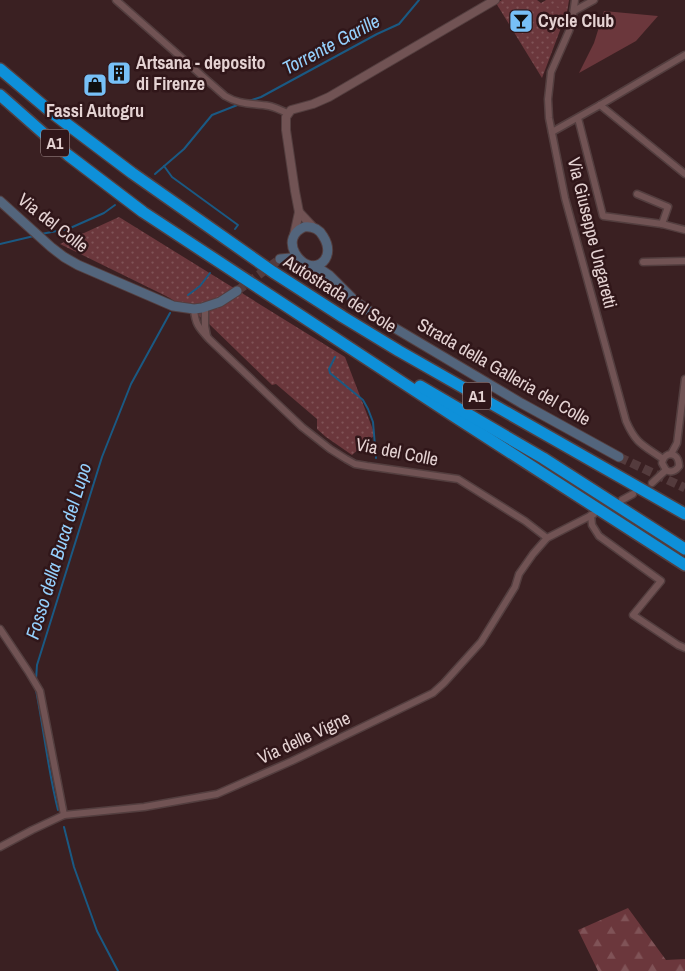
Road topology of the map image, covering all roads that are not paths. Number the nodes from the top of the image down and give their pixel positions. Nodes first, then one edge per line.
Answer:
1 (116, 0) edge
2 (495, 0) edge
3 (575, 0) edge
4 (594, 0) edge
5 (574, 11) junction
6 (685, 55) edge
7 (0, 69) edge
8 (0, 95) edge
9 (600, 105) junction
10 (288, 113) junction
11 (578, 118) junction
12 (552, 132) junction
13 (685, 174) edge
14 (637, 194) dead end
15 (0, 201) edge
16 (299, 212) junction
17 (662, 224) junction
18 (313, 227) junction
19 (685, 230) edge
20 (293, 240) junction
21 (327, 256) junction
22 (685, 261) edge
23 (643, 262) dead end
24 (303, 263) junction
25 (312, 266) junction
26 (330, 275) junction
27 (236, 291) tunnel mouth
28 (205, 307) junction
29 (194, 309) junction
30 (308, 321) junction
31 (209, 339) junction
32 (685, 378) edge
33 (672, 454) junction
34 (619, 457) tunnel mouth
35 (663, 458) junction
36 (682, 466) edge
37 (666, 470) junction
38 (652, 483) dead end
39 (633, 494) dead end
40 (622, 500) dead end
41 (685, 514) edge
42 (547, 538) junction
43 (685, 549) edge
44 (685, 565) edge
45 (0, 629) edge
46 (685, 648) edge
47 (64, 815) junction
48 (0, 847) edge

1 - 10 street
2 - 10 street
3 - 5 street, Via Giuseppe Ungaretti
4 - 5 street
5 - 12 street, Via Giuseppe Ungaretti
6 - 9 street
7 - 41 highway, Autostrada del Sole / A1
8 - 30 highway, A1
9 - 11 street
9 - 13 street
10 - 16 street
11 - 12 street
11 - 17 street
12 - 35 street, Via Giuseppe Ungaretti
14 - 17 street
15 - 29 main road, Via del Colle
16 - 18 street
16 - 20 street
17 - 19 street
18 - 20 main road
18 - 21 main road
20 - 24 main road
20 - 24 main road
21 - 25 main road
21 - 26 main road
22 - 23 street
24 - 25 main road
25 - 26 main road, Strada della Galleria del Colle
26 - 34 main road, Strada della Galleria del Colle
27 - 28 main road
28 - 29 main road
28 - 31 street
29 - 31 street, Via del Colle
30 - 43 highway, A1
30 - 44 highway, A1
31 - 42 street, Via del Colle
32 - 33 street
33 - 35 street
33 - 36 street
35 - 37 street
36 - 37 street
37 - 38 street
39 - 40 street
42 - 46 street
42 - 47 street, Via delle Vigne
45 - 47 street
47 - 48 street, Via delle Vigne

